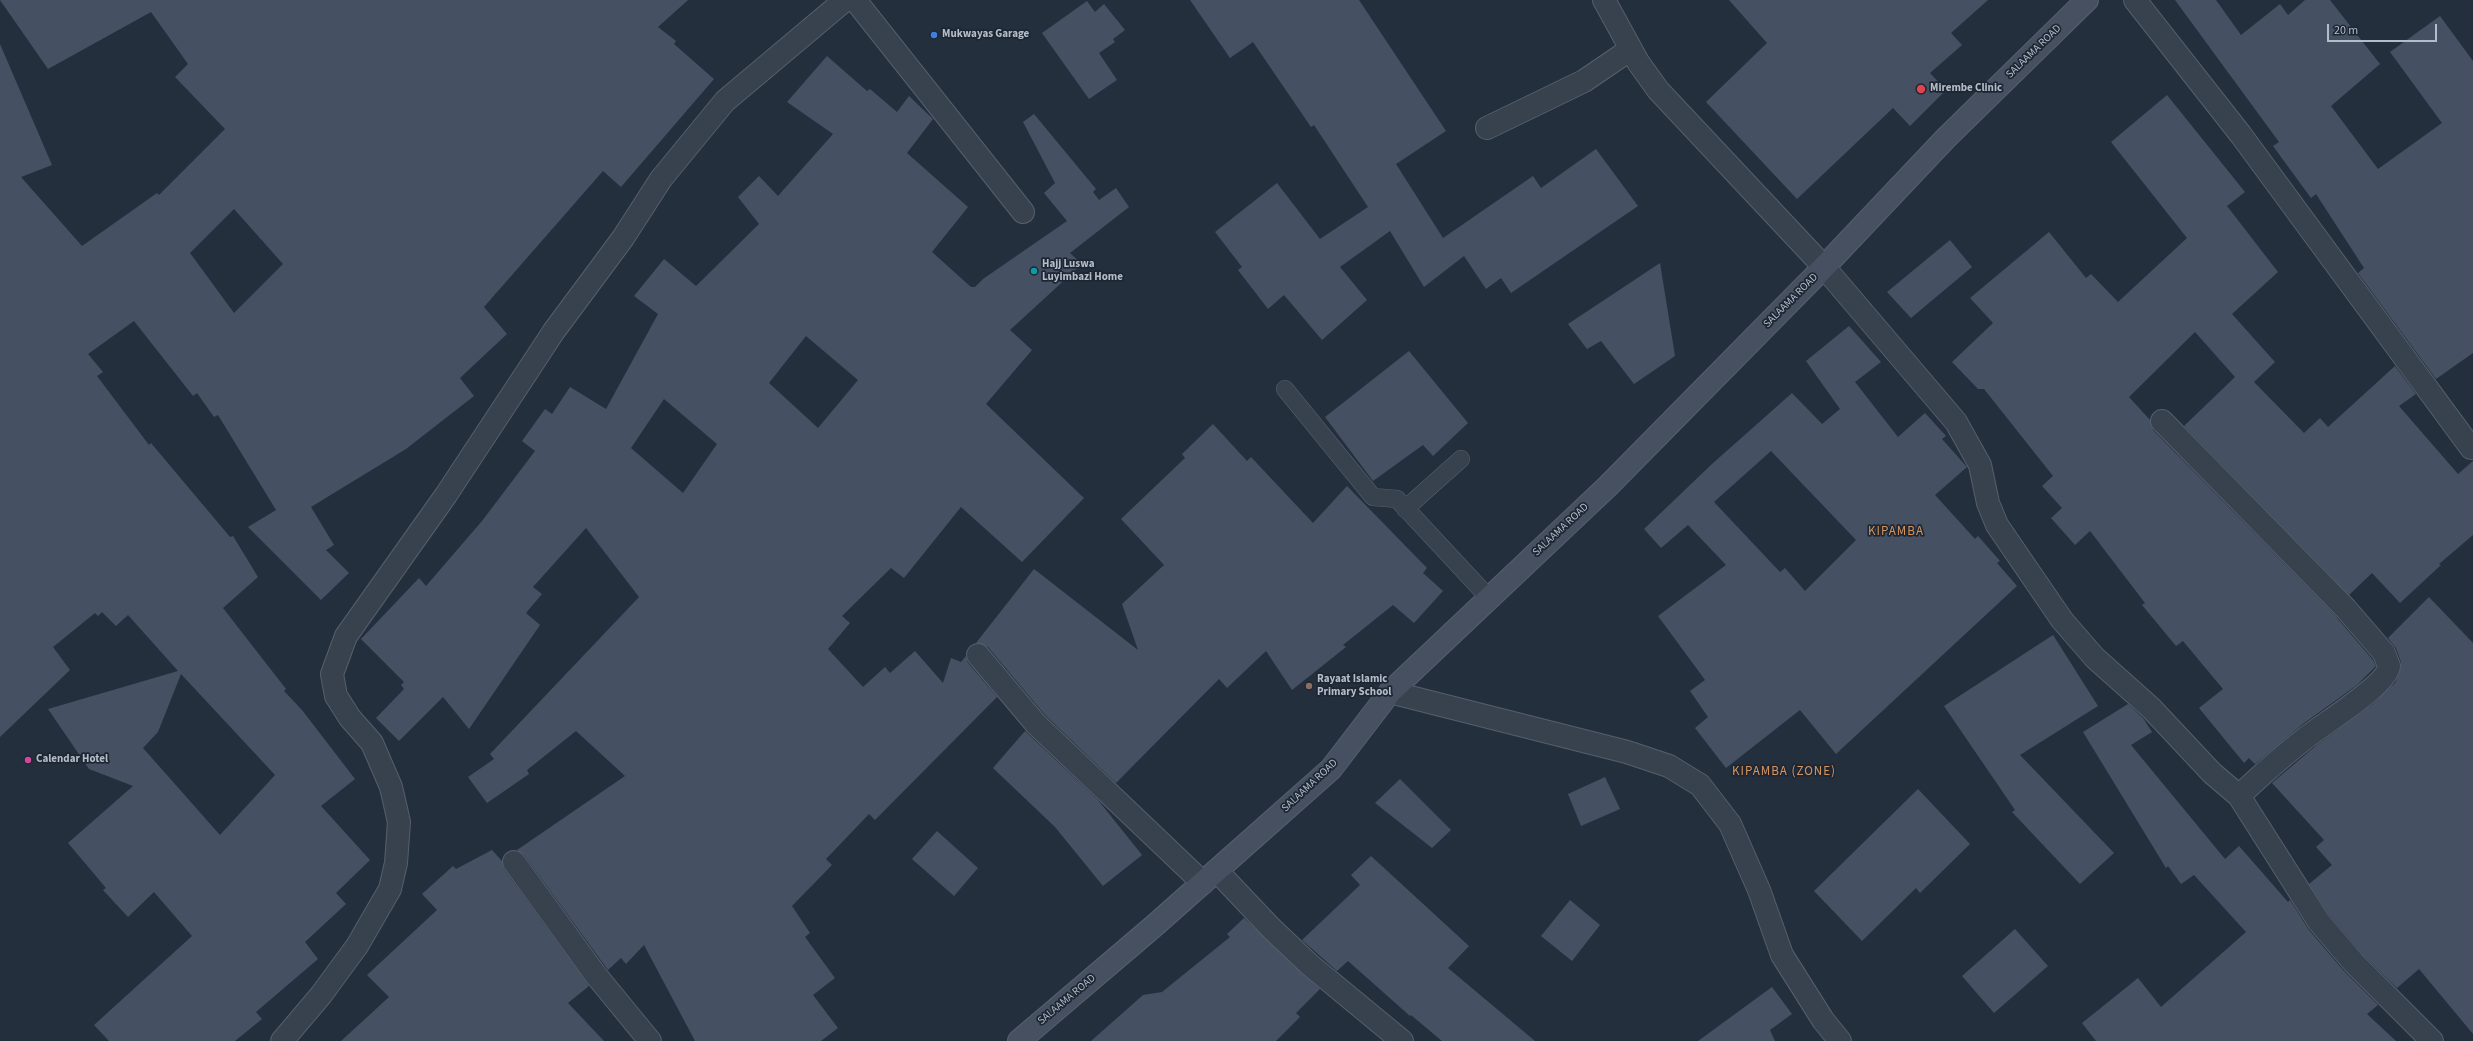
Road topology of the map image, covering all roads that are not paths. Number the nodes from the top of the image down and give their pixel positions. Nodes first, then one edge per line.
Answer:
1 (845, 0) edge
2 (855, 0) edge
3 (1604, 0) edge
4 (2135, 0) edge
5 (2086, 1) edge
6 (1631, 49) junction
7 (1487, 128) dead end
8 (1023, 212) dead end
9 (1824, 267) junction
10 (1285, 389) dead end
11 (2162, 421) dead end
12 (2471, 448) dead end
13 (1461, 459) dead end
14 (1405, 509) junction
15 (1489, 598) junction
16 (978, 655) dead end
17 (1390, 692) junction
18 (2239, 796) junction
19 (514, 862) dead end
20 (1210, 877) junction
21 (282, 1041) edge
22 (650, 1041) edge
23 (1019, 1041) edge
24 (1402, 1041) edge
25 (1840, 1041) edge
26 (2432, 1041) edge

1 - 21 street
2 - 8 street
3 - 6 street
4 - 12 street
5 - 9 main road, SALAAMA ROAD
6 - 7 street
6 - 9 street
9 - 15 main road, SALAAMA ROAD
9 - 18 street
10 - 14 lane
11 - 18 street
13 - 14 lane
14 - 15 lane
15 - 17 main road, SALAAMA ROAD
16 - 20 street
17 - 20 main road, SALAAMA ROAD
17 - 25 street
18 - 26 street
19 - 22 street
20 - 23 main road, SALAAMA ROAD
20 - 24 street

